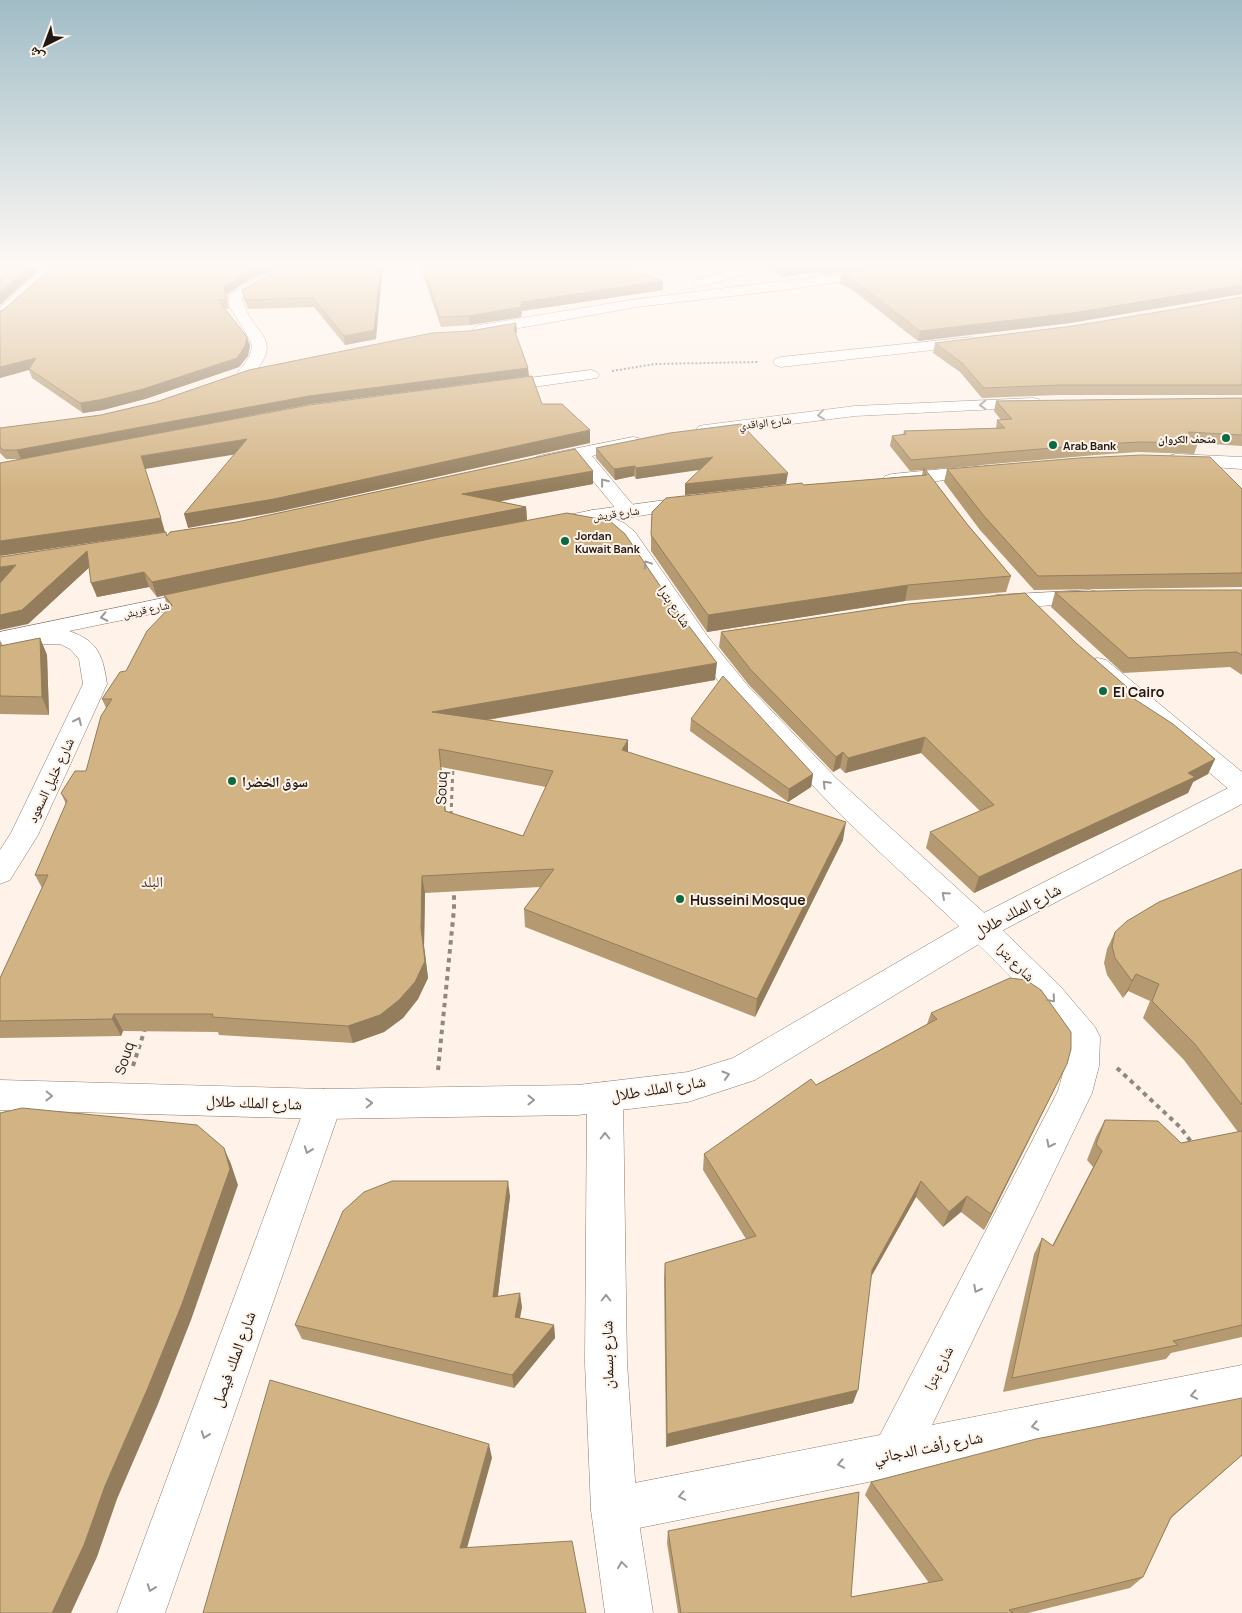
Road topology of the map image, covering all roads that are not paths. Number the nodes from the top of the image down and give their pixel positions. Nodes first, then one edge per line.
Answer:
1 (259, 341) edge
2 (978, 341) edge
3 (781, 362) road end
4 (265, 368) edge
5 (246, 372) junction
6 (591, 375) road end
7 (229, 379) edge
8 (486, 388) edge
9 (1051, 403) edge
10 (685, 433) edge
11 (646, 440) edge
12 (580, 453) junction
13 (1156, 460) edge
14 (1210, 461) junction
15 (1242, 463) edge
16 (523, 465) edge
17 (1006, 469) edge
18 (927, 476) junction
19 (1228, 480) edge
20 (878, 482) edge
21 (942, 496) edge
22 (710, 500) edge
23 (628, 511) junction
24 (593, 516) junction
25 (536, 527) edge
26 (1012, 581) dead end
27 (218, 593) edge
28 (1111, 596) edge
29 (1029, 600) junction
30 (972, 603) edge
31 (1047, 619) edge
32 (4, 638) edge
33 (728, 638) edge
34 (700, 642) junction
35 (1083, 652) edge
36 (1242, 786) edge
37 (1242, 792) edge
38 (0, 873) edge
39 (981, 928) junction
40 (0, 1095) edge
41 (605, 1096) junction
42 (324, 1104) junction
43 (1242, 1386) edge
44 (895, 1453) junction
45 (614, 1510) junction
46 (141, 1613) edge
47 (629, 1613) edge

1 - 5 street
2 - 3 street
4 - 5 street
5 - 7 street
6 - 8 street
9 -> 10 street, شارع الواقدي
11 - 12 street
12 - 16 street
23 -> 12 street
13 - 14 street
14 - 15 street
14 - 19 street
17 - 18 street
18 - 20 street
18 - 21 street
22 - 23 street, شارع قريش
23 - 24 street, شارع قريش
24 - 25 street, شارع قريش
34 -> 24 street, شارع بترا
26 - 29 street
27 -> 32 street, شارع قريش
28 - 29 street
29 - 30 street
29 - 31 street
38 -> 32 street, شارع خليل السعود
33 - 34 street
39 -> 34 street, شارع بترا
35 - 36 street
37 - 39 street, شارع الملك طلال
41 -> 39 street, شارع الملك طلال
39 -> 44 street, شارع بترا
40 -> 42 street, شارع الملك طلال
42 -> 41 street, شارع الملك طلال
45 -> 41 street, شارع بسمان
42 -> 46 street, شارع الملك فيصل
43 -> 44 street, شارع رأفت الدجاني
44 -> 45 street, شارع رأفت الدجاني
47 -> 45 street, شارع بسمان

